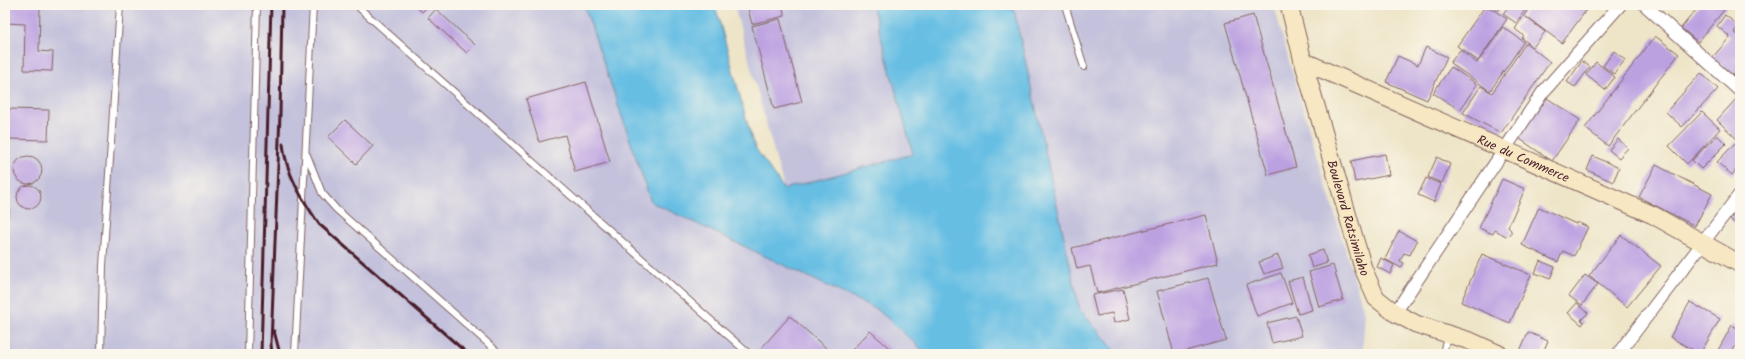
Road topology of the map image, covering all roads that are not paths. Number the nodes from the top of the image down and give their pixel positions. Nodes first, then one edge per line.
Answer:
1 (120, 5) edge
2 (257, 5) edge
3 (313, 5) edge
4 (356, 5) edge
5 (1065, 5) edge
6 (1289, 5) edge
7 (1620, 5) edge
8 (1645, 5) edge
9 (1303, 61) junction
10 (1084, 67) dead end
11 (1740, 91) edge
12 (1504, 150) junction
13 (306, 151) junction
14 (1740, 194) edge
15 (1702, 243) junction
16 (1740, 264) edge
17 (1396, 313) junction
18 (1447, 333) junction
19 (101, 354) edge
20 (248, 354) edge
21 (295, 354) edge
22 (500, 354) edge
23 (749, 354) edge
24 (1443, 354) edge
25 (1499, 354) edge
26 (1618, 354) edge

1 - 19 lane
2 - 20 lane
3 - 13 lane
4 - 23 lane
5 - 10 lane
6 - 9 street, Boulevard Ratsimilaho
7 - 12 street
8 - 11 street
9 - 12 street, Rue du Commerce
9 - 17 street, Boulevard Ratsimilaho
12 - 15 street, Rue du Commerce
12 - 17 street
13 - 21 lane
13 - 22 lane
14 - 15 street
15 - 16 street, Rue du Commerce
15 - 26 street
17 - 18 street, Boulevard Ratsimilaho
18 - 24 lane
18 - 25 street, Boulevard Ratsimilaho

